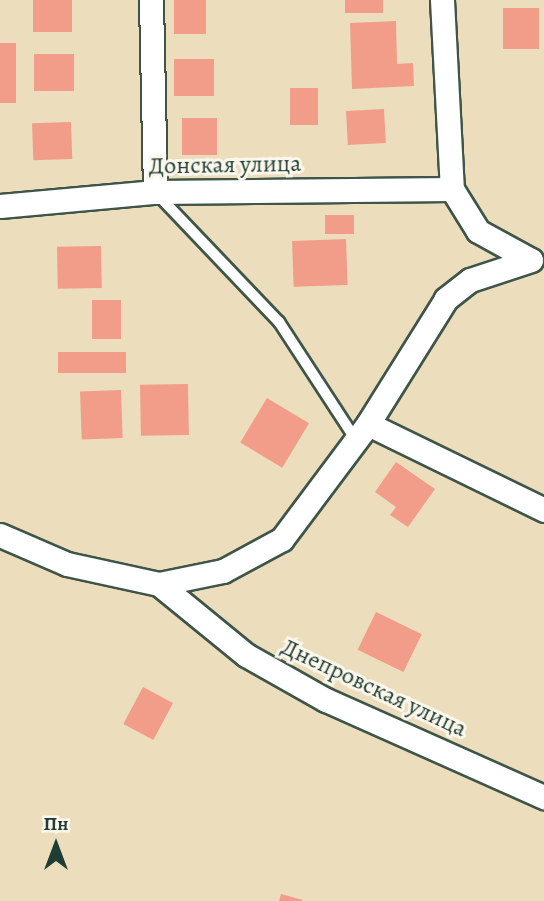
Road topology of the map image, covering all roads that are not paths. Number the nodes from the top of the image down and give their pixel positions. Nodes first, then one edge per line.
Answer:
1 (151, 0) edge
2 (442, 0) edge
3 (452, 189) junction
4 (155, 192) junction
5 (0, 206) edge
6 (540, 265) edge
7 (362, 432) junction
8 (544, 510) edge
9 (0, 535) edge
10 (159, 584) junction
11 (544, 797) edge

1 - 4 street
2 - 3 street
3 - 4 street, Донская улица
3 - 6 street
4 - 5 street, Донская улица
4 - 7 lane
6 - 7 street, Днепровская улица
7 - 8 street
7 - 10 street, Днепровская улица
9 - 10 street, Днепровская улица
10 - 11 street, Днепровская улица

